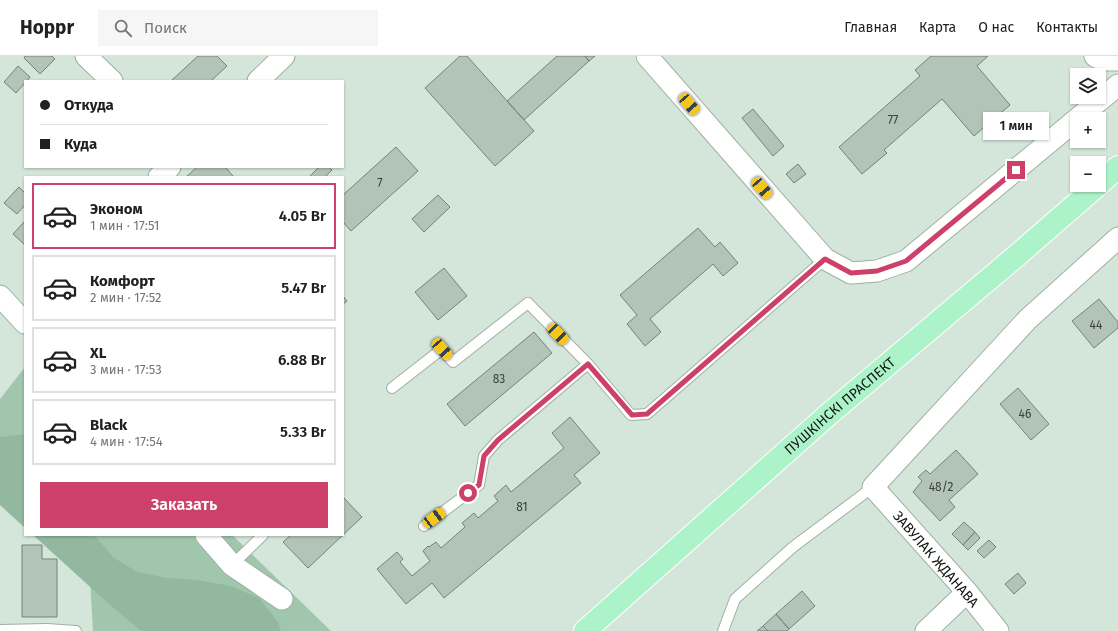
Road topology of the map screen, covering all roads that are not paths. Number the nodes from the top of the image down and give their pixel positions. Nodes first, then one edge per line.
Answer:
1 (86, 56) edge
2 (284, 56) edge
3 (647, 56) edge
4 (1095, 56) edge
5 (1118, 60) edge
6 (111, 80) edge
7 (259, 80) edge
8 (1118, 85) edge
9 (1085, 112) edge
10 (1070, 125) edge
11 (1118, 167) edge
12 (169, 168) edge
13 (160, 176) edge
14 (1106, 177) edge
15 (1089, 192) edge
16 (1118, 238) edge
17 (825, 259) junction
18 (0, 296) edge
19 (22, 312) edge
20 (588, 364) junction
21 (392, 388) dead end
22 (873, 487) junction
23 (424, 526) dead end
24 (207, 536) edge
25 (262, 536) edge
26 (232, 565) junction
27 (967, 592) junction
28 (282, 599) dead end
29 (0, 630) edge
30 (76, 631) edge
31 (584, 631) edge
32 (723, 631) edge
33 (926, 631) edge
34 (998, 631) edge

1 - 6 street
2 - 7 street
3 - 17 street
4 - 5 street
8 - 9 street
10 - 17 street
11 - 14 main road, ПУШКІНСКІ ПРАСПЕКТ
12 - 13 street
15 - 31 main road, ПУШКІНСКІ ПРАСПЕКТ
16 - 22 street
17 - 20 lane
18 - 19 street
20 - 21 lane
20 - 23 lane
22 - 27 street, ЗАВУЛАК ЖДАНАВА
22 - 32 lane
24 - 26 street
25 - 26 lane
26 - 28 street
27 - 33 street
27 - 34 street, ЗАВУЛАК ЖДАНАВА
29 - 30 lane

